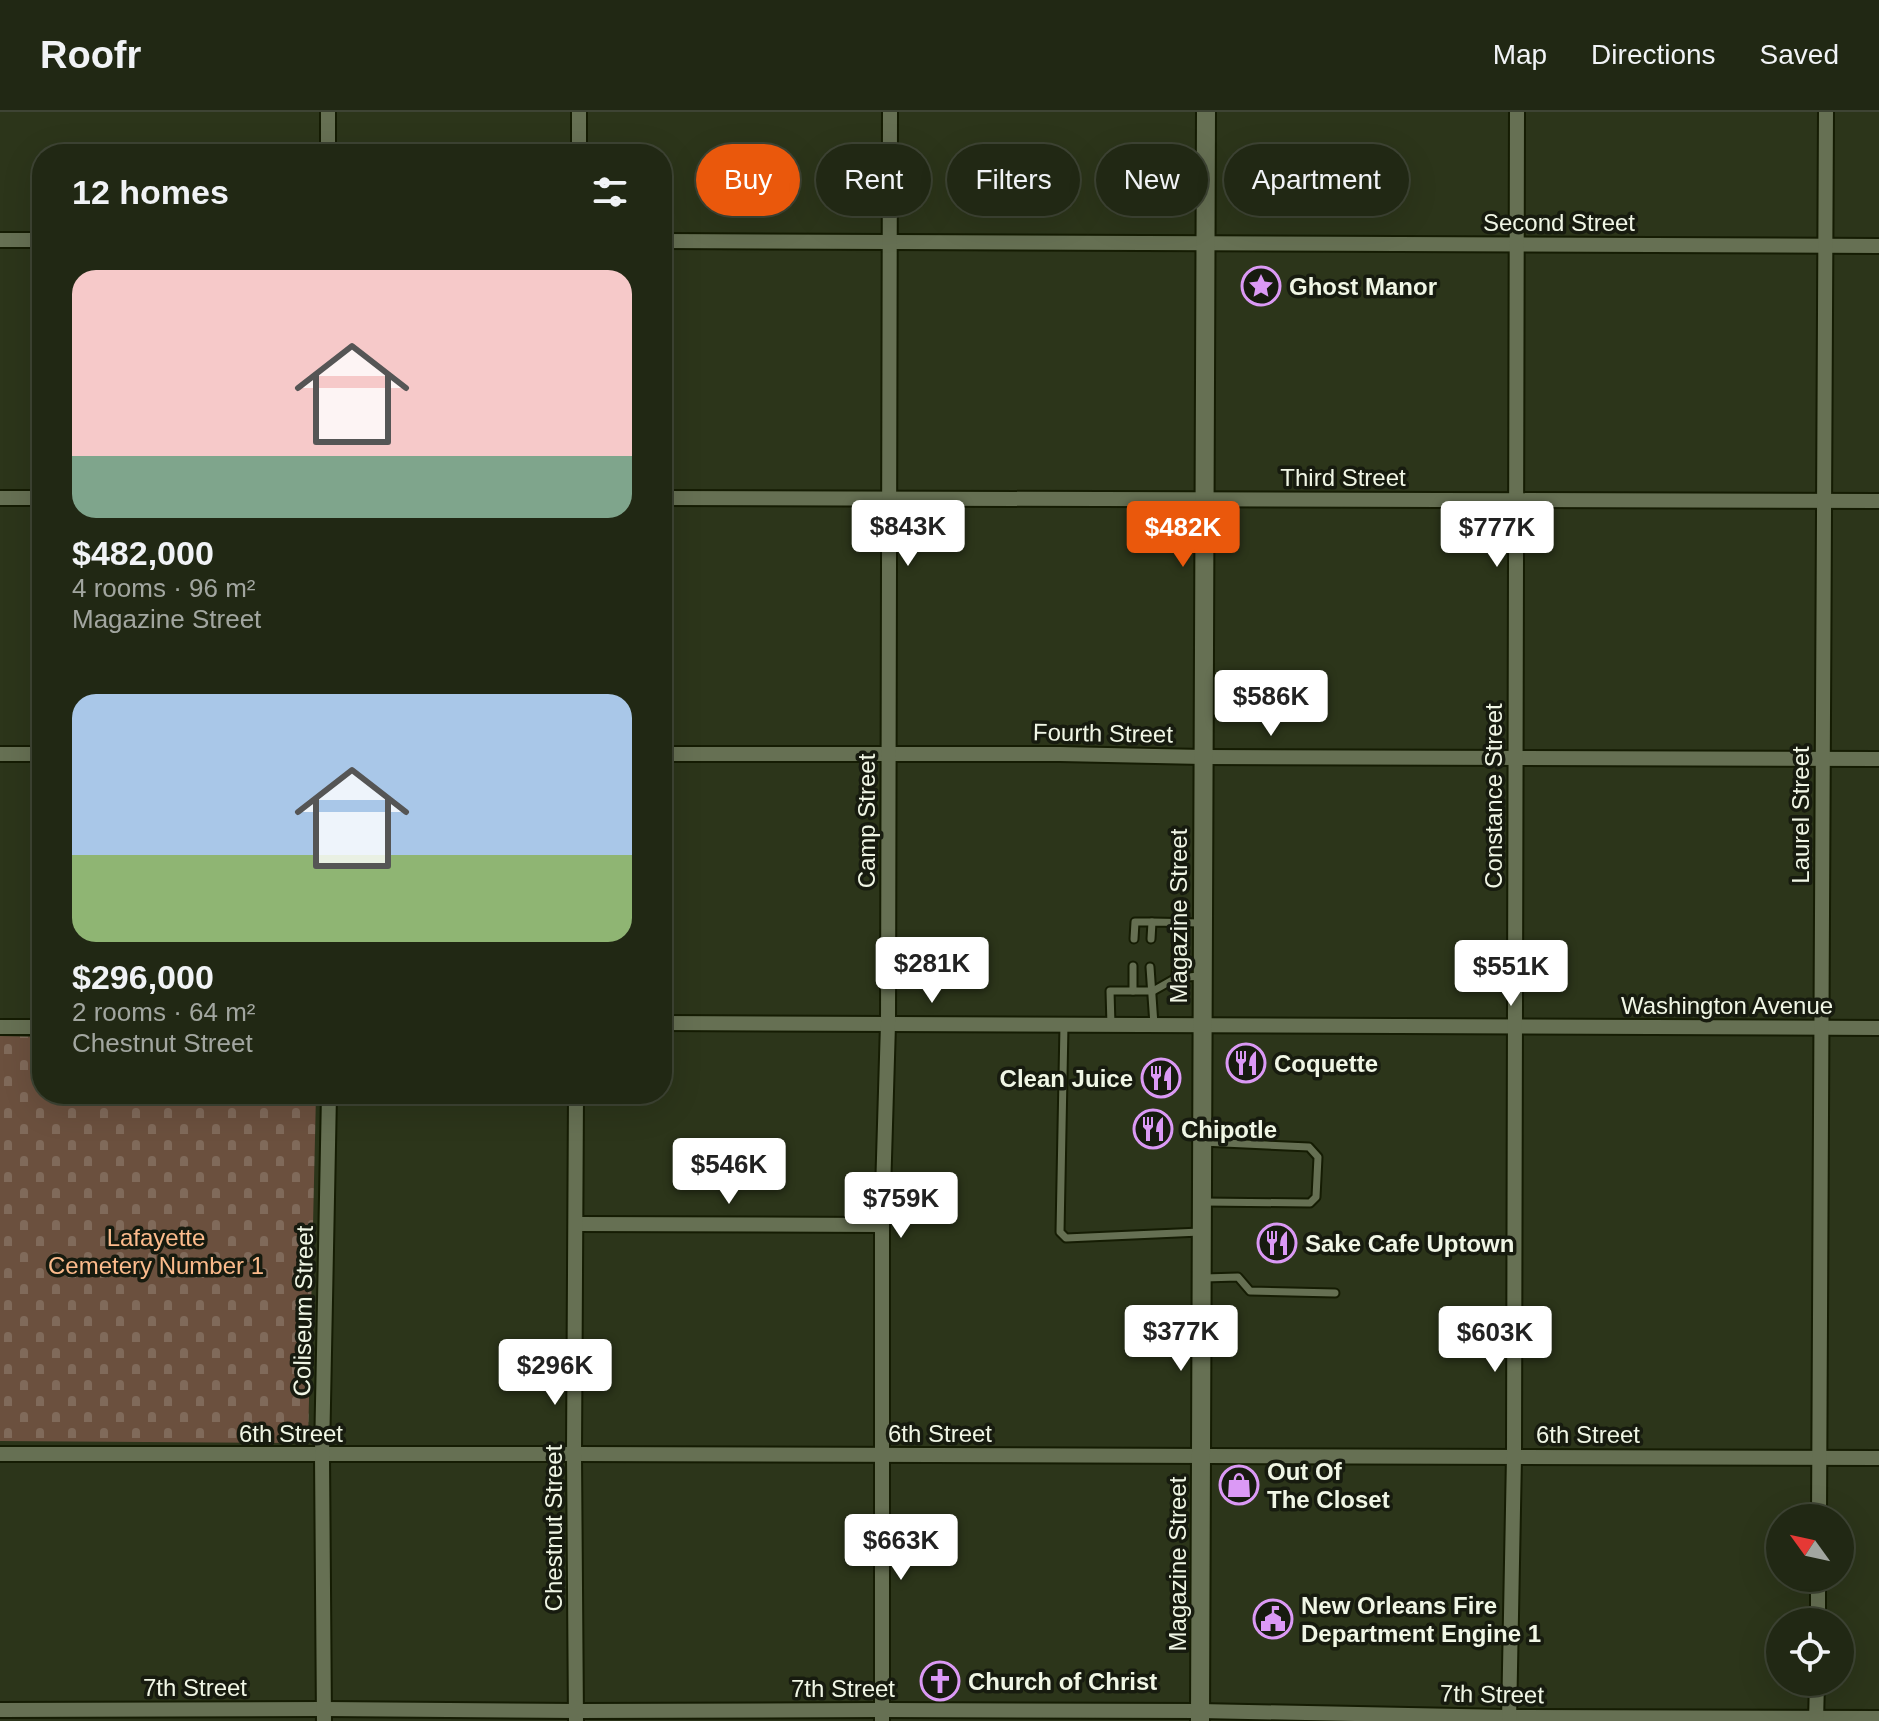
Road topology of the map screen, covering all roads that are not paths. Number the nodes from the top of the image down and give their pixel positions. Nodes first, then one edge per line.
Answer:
1 (328, 112) edge
2 (579, 112) edge
3 (890, 112) edge
4 (1206, 112) edge
5 (1517, 112) edge
6 (1826, 112) edge
7 (328, 144) edge
8 (579, 144) edge
9 (0, 240) edge
10 (32, 240) edge
11 (672, 241) edge
12 (890, 242) junction
13 (1205, 243) junction
14 (1517, 244) junction
15 (1825, 246) junction
16 (1879, 246) edge
17 (0, 498) edge
18 (32, 498) edge
19 (672, 498) edge
20 (889, 498) junction
21 (1204, 499) junction
22 (1516, 500) junction
23 (1824, 501) junction
24 (1879, 501) edge
25 (0, 754) edge
26 (32, 754) edge
27 (672, 754) edge
28 (889, 754) junction
29 (1203, 757) junction
30 (1515, 758) junction
31 (1822, 759) junction
32 (1879, 759) edge
33 (1152, 922) junction
34 (1177, 923) junction
35 (1202, 923) junction
36 (1134, 939) dead end
37 (1151, 939) dead end
38 (1133, 966) dead end
39 (1150, 967) dead end
40 (1202, 976) junction
41 (1176, 978) junction
42 (1133, 991) junction
43 (1153, 991) junction
44 (672, 1023) edge
45 (888, 1024) junction
46 (1064, 1025) junction
47 (1111, 1025) junction
48 (1154, 1025) junction
49 (1202, 1026) junction
50 (0, 1027) edge
51 (32, 1027) edge
52 (1515, 1027) junction
53 (1820, 1027) junction
54 (1879, 1028) edge
55 (329, 1104) edge
56 (576, 1104) edge
57 (1202, 1142) junction
58 (1202, 1202) junction
59 (576, 1224) junction
60 (882, 1225) junction
61 (1202, 1232) junction
62 (1202, 1278) junction
63 (1335, 1293) dead end
64 (0, 1454) edge
65 (574, 1454) junction
66 (322, 1455) junction
67 (882, 1455) junction
68 (1202, 1456) junction
69 (1514, 1456) junction
70 (1820, 1457) junction
71 (1879, 1458) edge
72 (1819, 1504) edge
73 (1817, 1696) edge
74 (0, 1710) edge
75 (324, 1715) edge
76 (882, 1715) edge
77 (576, 1716) edge
78 (1200, 1716) edge
79 (1879, 1718) edge
80 (1509, 1719) edge
81 (1816, 1720) edge

1 - 7 street
2 - 8 street
3 - 12 street, Camp Street
4 - 13 street, Magazine Street
5 - 14 street, Constance Street
6 - 15 street, Laurel Street
9 - 10 street
11 - 12 street, Second Street
12 - 13 street, Second Street
12 - 20 street, Camp Street
13 - 14 street, Second Street
13 - 21 street, Magazine Street
14 - 15 street, Second Street
14 - 22 street, Constance Street
15 - 16 street, Second Street
15 - 23 street, Laurel Street
17 - 18 street
19 - 20 street, Third Street
20 - 21 street, Third Street
20 - 28 street, Camp Street
21 - 22 street, Third Street
21 - 29 street, Magazine Street
22 - 23 street, Third Street
22 - 30 street, Constance Street
23 - 24 street, Third Street
23 - 31 street, Laurel Street
25 - 26 street
27 - 28 street, Fourth Street
28 - 29 street, Fourth Street
28 - 45 street, Camp Street
29 - 30 street, Fourth Street
29 - 35 street, Magazine Street
30 - 31 street, Fourth Street
30 - 52 street, Constance Street
31 - 32 street, Fourth Street
31 - 53 street, Laurel Street
33 - 34 lane
33 - 36 lane
33 - 37 lane
34 - 35 lane
34 - 41 lane
35 - 40 street, Magazine Street
38 - 42 lane
39 - 43 lane
40 - 41 lane
40 - 49 street, Magazine Street
41 - 43 lane
42 - 43 lane
42 - 47 lane
43 - 48 lane
44 - 45 street, Washington Avenue
45 - 46 street, Washington Avenue
45 - 60 street, Camp Street
46 - 47 street, Washington Avenue
46 - 61 lane
47 - 48 street, Washington Avenue
48 - 49 street, Washington Avenue
49 - 52 street, Washington Avenue
49 - 57 street, Magazine Street
50 - 51 street
52 - 53 street, Washington Avenue
52 - 69 street, Constance Street
53 - 54 street, Washington Avenue
53 - 70 street, Laurel Street
55 - 66 street, Coliseum Street
56 - 59 street, Chestnut Street
57 - 58 street, Magazine Street
57 - 58 lane
58 - 61 street, Magazine Street
59 - 60 street
59 - 65 street, Chestnut Street
60 - 67 street, Camp Street
61 - 62 street, Magazine Street
62 - 63 lane
62 - 68 street, Magazine Street
64 - 66 street, 6th Street
65 - 66 street, 6th Street
65 - 67 street, 6th Street
65 - 77 street, Chestnut Street
66 - 75 street, Coliseum Street
67 - 68 street, 6th Street
67 - 76 street, Camp Street
68 - 69 street, 6th Street
68 - 78 street, Magazine Street
69 - 70 street, 6th Street
69 - 80 street, Constance Street
70 - 71 street, 6th Street
70 - 72 street, Laurel Street
73 - 81 street
74 - 75 street, 7th Street
75 - 77 street, 7th Street
76 - 77 street, 7th Street
76 - 78 street, 7th Street
78 - 80 street, 7th Street
79 - 81 street, 7th Street
80 - 81 street, 7th Street

